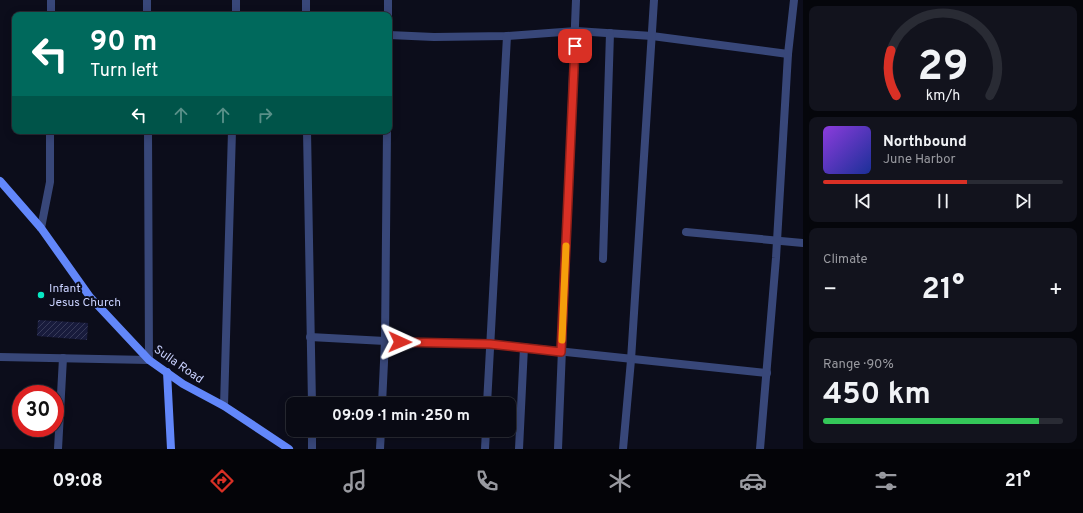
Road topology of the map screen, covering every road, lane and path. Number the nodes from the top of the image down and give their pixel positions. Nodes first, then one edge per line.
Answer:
1 (51, 0) edge
2 (146, 0) edge
3 (236, 0) edge
4 (306, 0) edge
5 (388, 0) edge
6 (576, 0) edge
7 (654, 0) edge
8 (794, 0) edge
9 (51, 12) edge
10 (147, 12) edge
11 (236, 12) edge
12 (306, 12) edge
13 (388, 12) edge
14 (576, 31) junction
15 (610, 33) junction
16 (392, 35) edge
17 (507, 36) junction
18 (652, 36) junction
19 (788, 54) junction
20 (50, 134) edge
21 (148, 134) edge
22 (232, 134) edge
23 (307, 134) edge
24 (387, 134) edge
25 (0, 181) edge
26 (40, 228) junction
27 (686, 232) dead end
28 (777, 240) junction
29 (803, 243) edge
30 (603, 259) dead end
31 (310, 337) junction
32 (385, 341) junction
33 (490, 344) junction
34 (524, 348) junction
35 (561, 352) junction
36 (0, 357) edge
37 (63, 358) junction
38 (149, 360) junction
39 (631, 360) junction
40 (167, 372) junction
41 (767, 373) junction
42 (312, 397) edge
43 (382, 397) edge
44 (487, 397) edge
45 (224, 406) junction
46 (312, 437) edge
47 (380, 437) edge
48 (486, 437) edge
49 (58, 449) edge
50 (171, 449) edge
51 (289, 449) edge
52 (312, 449) edge
53 (380, 449) edge
54 (485, 449) edge
55 (518, 449) edge
56 (558, 449) edge
57 (623, 449) edge
58 (760, 449) edge

1 - 9 street
2 - 10 street
3 - 11 street
4 - 12 street
5 - 13 street
6 - 14 street
7 - 18 street
8 - 19 street
14 - 15 street
14 - 17 street
14 - 35 street
15 - 18 street
15 - 30 street
16 - 17 street
17 - 33 street
18 - 19 street
18 - 39 street
19 - 28 street
20 - 26 street
21 - 38 street
22 - 45 street
23 - 31 street
24 - 32 street
25 - 26 main road, Sulla Road
26 - 38 main road, Sulla Road
27 - 28 street
28 - 29 street
28 - 41 street
31 - 32 street
31 - 42 street
32 - 33 street
32 - 43 street
33 - 34 street
33 - 44 street
34 - 35 street
34 - 55 street
35 - 39 street
35 - 56 street
36 - 37 street
37 - 38 street
37 - 49 street
38 - 40 main road, Sulla Road
39 - 41 street
39 - 57 street
40 - 45 main road, Sulla Road
40 - 50 main road
41 - 58 street
45 - 51 main road, Sulla Road
46 - 52 street
47 - 53 street
48 - 54 street

